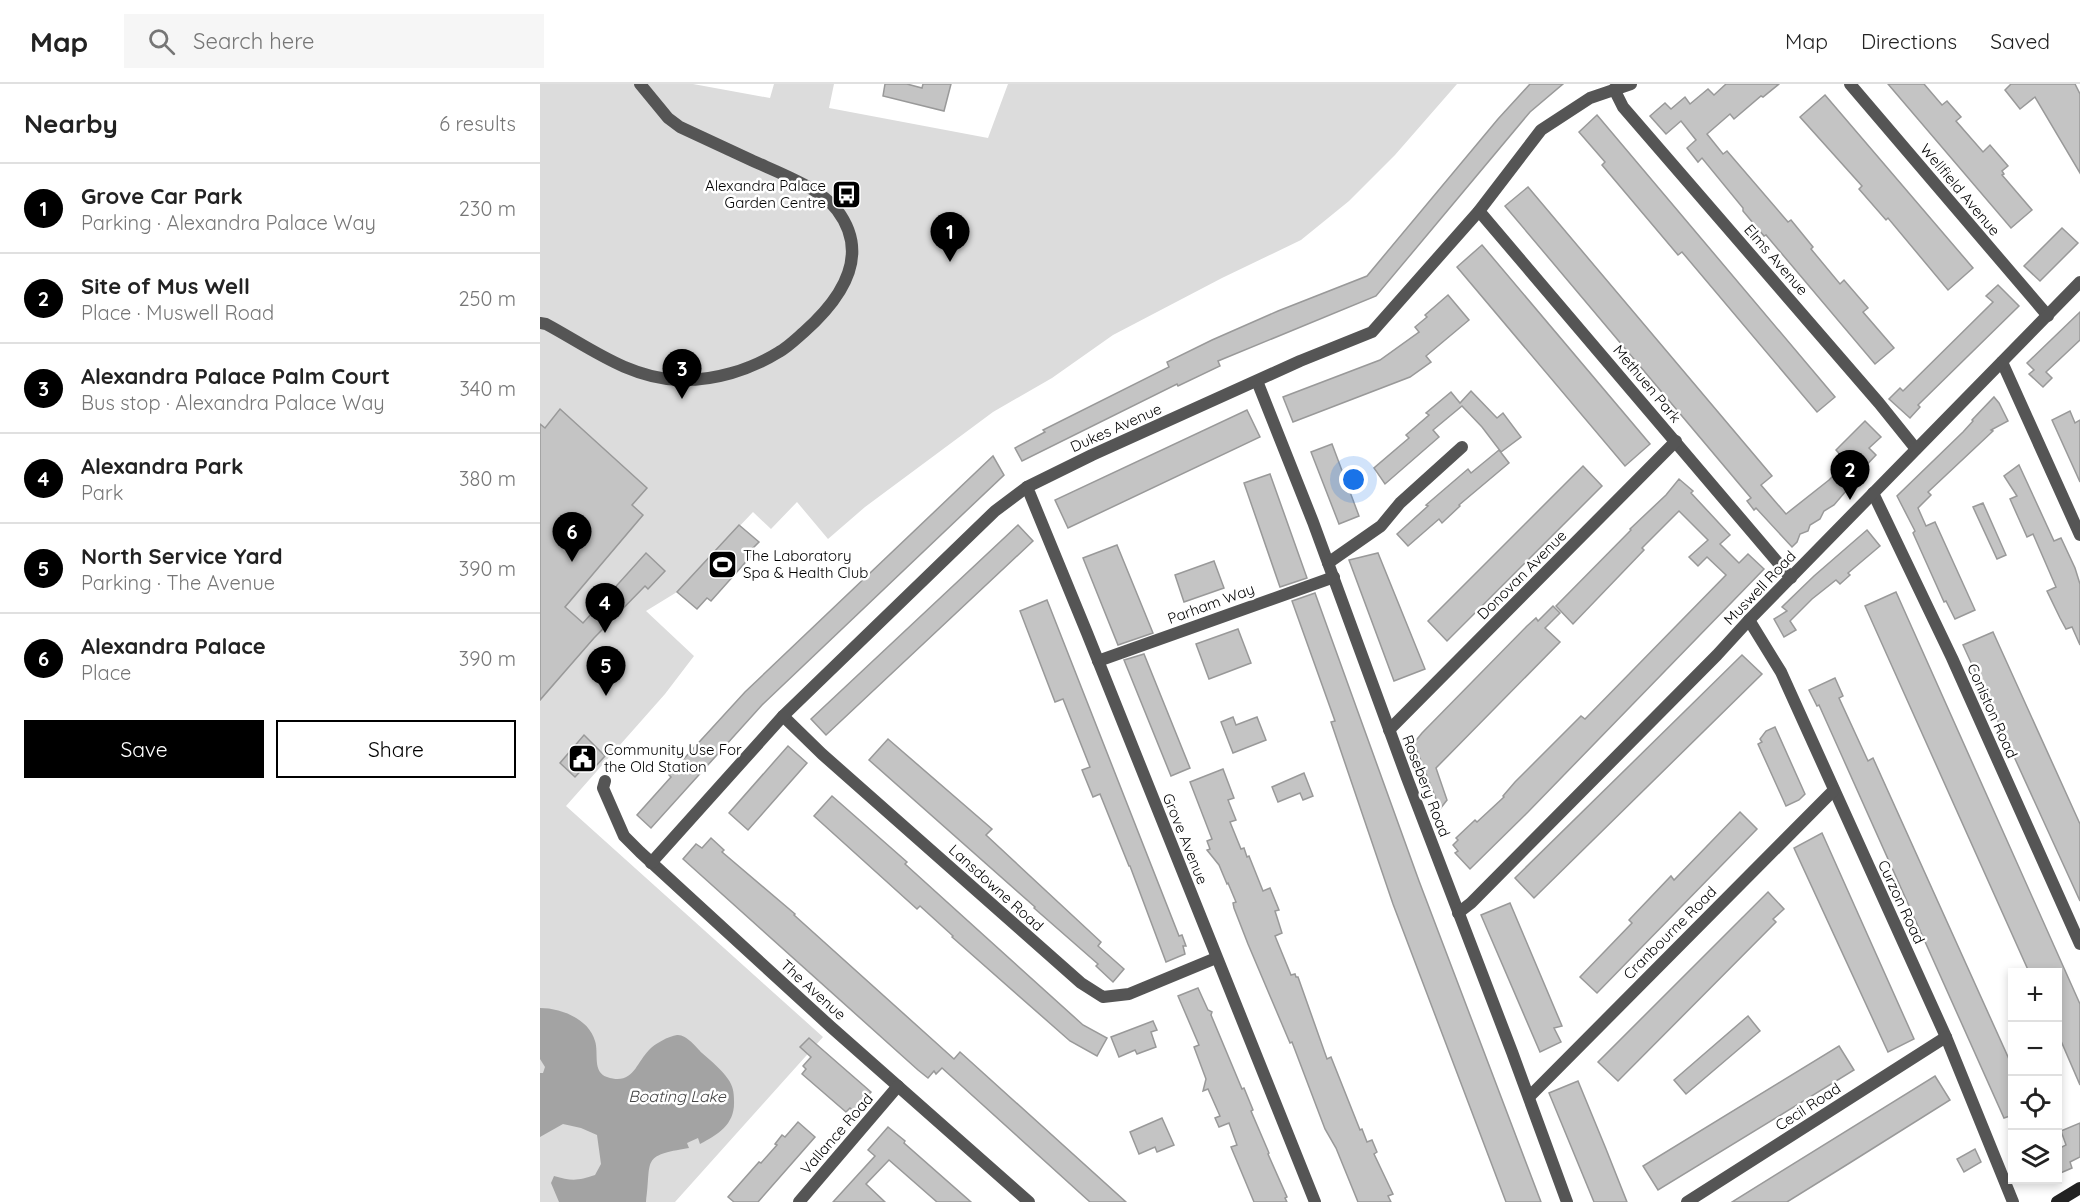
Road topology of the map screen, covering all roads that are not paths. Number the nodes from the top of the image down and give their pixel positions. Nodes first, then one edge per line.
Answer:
1 (640, 84) edge
2 (1631, 84) edge
3 (1850, 84) edge
4 (1614, 89) junction
5 (1479, 211) junction
6 (2080, 282) edge
7 (2048, 316) junction
8 (540, 323) edge
9 (2002, 362) junction
10 (1257, 381) junction
11 (1676, 441) junction
12 (1462, 447) dead end
13 (1916, 449) junction
14 (1027, 487) junction
15 (1873, 493) junction
16 (2080, 535) edge
17 (1328, 563) junction
18 (1334, 577) junction
19 (1791, 578) junction
20 (1749, 620) junction
21 (1098, 661) junction
22 (783, 716) junction
23 (1389, 730) junction
24 (605, 781) dead end
25 (1833, 791) junction
26 (651, 863) junction
27 (1458, 913) junction
28 (2080, 944) edge
29 (1216, 958) junction
30 (1946, 1037) junction
31 (898, 1086) junction
32 (1529, 1097) junction
33 (2080, 1188) edge
34 (799, 1202) edge
35 (1029, 1202) edge
36 (1315, 1202) edge
37 (1567, 1202) edge
38 (1687, 1202) edge
39 (2013, 1202) edge
40 (2057, 1202) edge

1 - 8 street
2 - 4 street, Dukes Avenue
3 - 7 street, Wellfield Avenue
4 - 5 street, Dukes Avenue
4 - 13 street, Elms Avenue
5 - 10 street, Dukes Avenue
5 - 11 street, Methuen Park
6 - 7 street, Muswell Road
7 - 9 street, Muswell Road
9 - 13 street, Muswell Road
9 - 16 street
10 - 14 street, Dukes Avenue
10 - 17 street, Rosebery Road
11 - 19 street, Methuen Park
11 - 23 street, Donovan Avenue
12 - 17 street
13 - 15 street, Muswell Road
14 - 21 street, Grove Avenue
14 - 22 street, Dukes Avenue
15 - 19 street, Muswell Road
15 - 28 street, Coniston Road
17 - 18 street, Rosebery Road
18 - 21 street, Parham Way
18 - 23 street, Rosebery Road
19 - 20 street, Muswell Road
20 - 25 street, Curzon Road
20 - 27 street, Muswell Road
21 - 29 street, Grove Avenue
22 - 26 street, Dukes Avenue
22 - 29 street, Lansdowne Road
23 - 27 street, Rosebery Road
24 - 26 street, The Avenue
25 - 30 street, Curzon Road
25 - 32 street, Cranbourne Road
26 - 31 street, The Avenue
27 - 32 street, Rosebery Road
29 - 36 street, Grove Avenue
30 - 38 street, Cecil Road
30 - 39 street, Curzon Road
31 - 34 street, Vallance Road
31 - 35 street, The Avenue
32 - 37 street, Rosebery Road
33 - 40 main road

